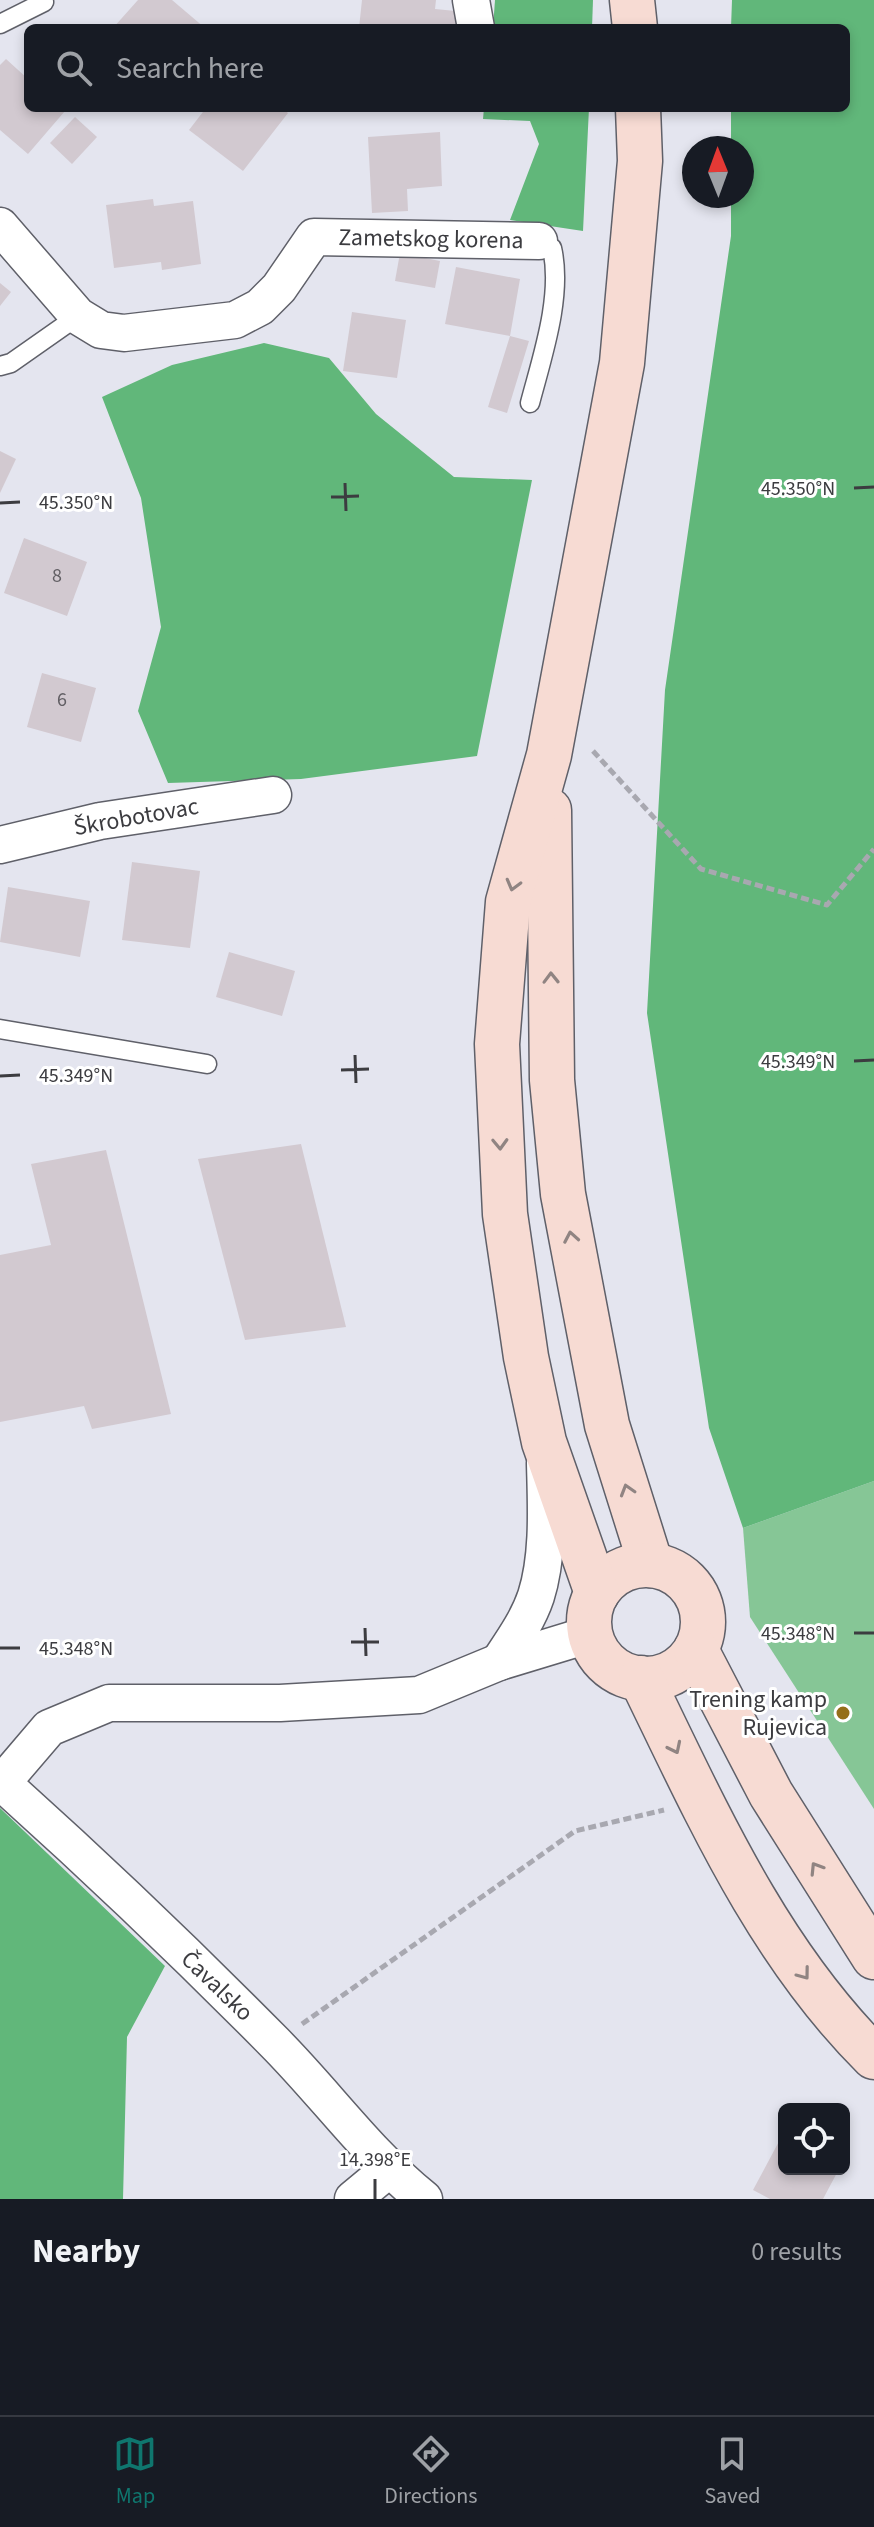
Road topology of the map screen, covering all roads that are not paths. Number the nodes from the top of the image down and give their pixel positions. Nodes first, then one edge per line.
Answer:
1 (471, 0) edge
2 (632, 0) edge
3 (44, 2) dead end
4 (0, 24) edge
5 (475, 24) edge
6 (635, 24) edge
7 (638, 112) edge
8 (0, 226) edge
9 (539, 241) joint
10 (78, 316) junction
11 (0, 366) edge
12 (530, 403) dead end
13 (549, 755) junction
14 (273, 795) dead end
15 (0, 845) edge
16 (0, 1029) edge
17 (207, 1064) dead end
18 (544, 1442) junction
19 (651, 1565) junction
20 (594, 1614) junction
21 (696, 1650) junction
22 (499, 1662) junction
23 (641, 1678) junction
24 (1, 1782) edge
25 (874, 1957) edge
26 (874, 2057) edge
27 (388, 2170) junction
28 (353, 2199) edge
29 (424, 2199) edge

1 - 5 street
2 - 6 main road
3 - 4 lane
7 - 13 main road
8 - 10 street, Zametskog korena
9 - 10 street, Zametskog korena
9 - 12 lane
10 - 11 lane
13 -> 18 main road
19 -> 13 main road
14 - 15 street, Škrobotovac
16 - 17 lane
18 - 20 main road
18 - 22 street
19 - 20 main road
19 - 21 main road
20 - 22 street
20 - 23 main road
21 - 23 main road
25 -> 21 main road
22 - 24 street
23 -> 26 main road
24 - 27 street, Čavalsko
27 - 28 street
27 - 29 street, Čavalsko

